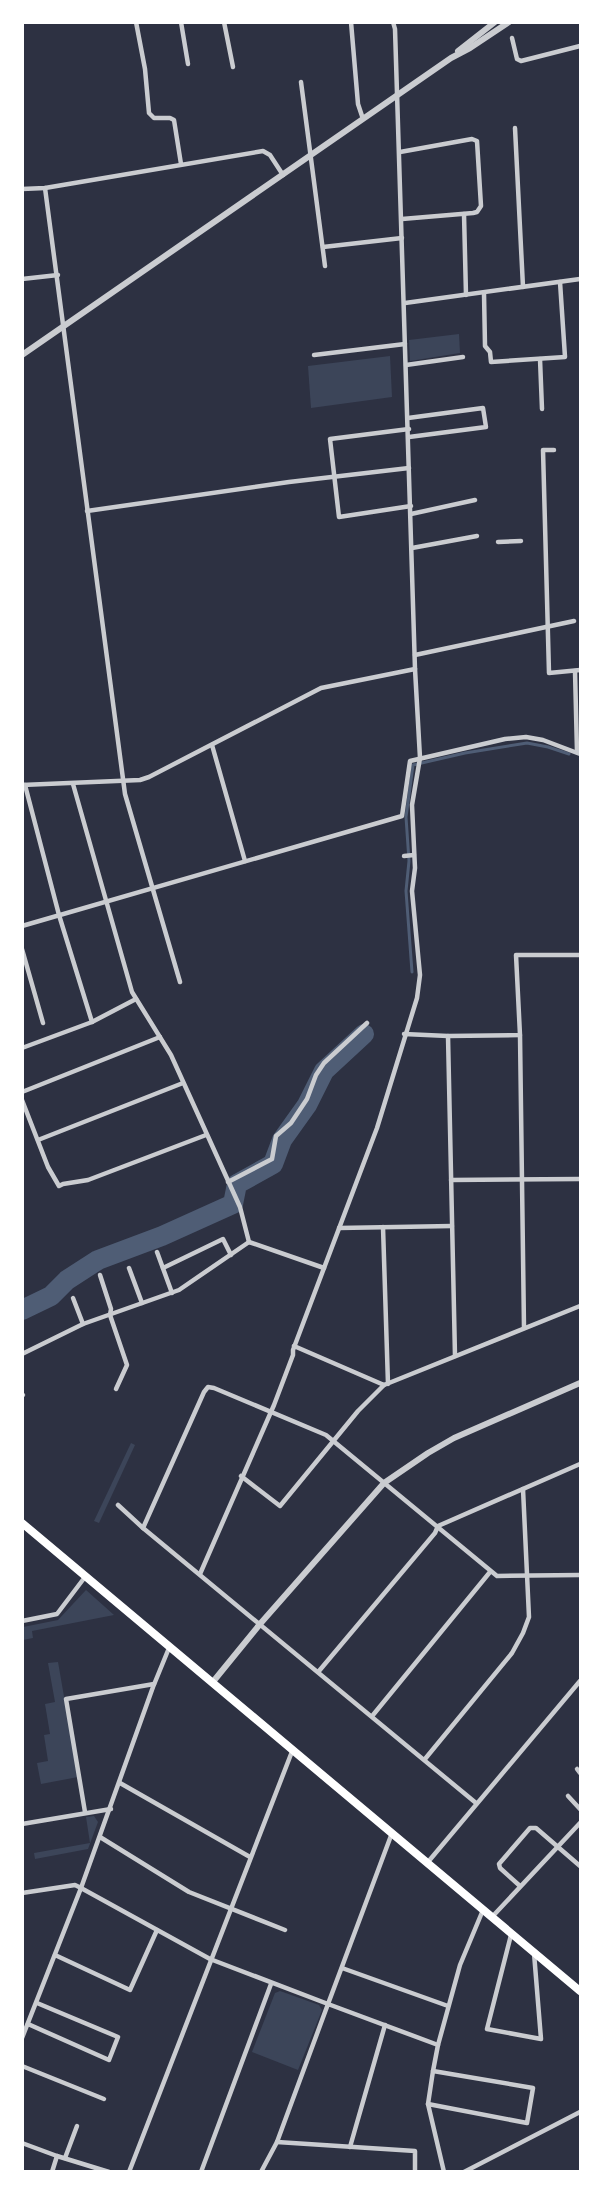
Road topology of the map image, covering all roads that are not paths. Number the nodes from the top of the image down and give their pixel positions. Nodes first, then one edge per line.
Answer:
1 (136, 22) edge
2 (181, 22) edge
3 (224, 22) edge
4 (351, 22) edge
5 (393, 22) edge
6 (495, 22) edge
7 (509, 22) edge
8 (512, 38) dead end
9 (580, 46) edge
10 (451, 58) junction
11 (188, 64) dead end
12 (232, 67) dead end
13 (301, 82) dead end
14 (398, 95) junction
15 (363, 119) junction
16 (515, 128) dead end
17 (400, 152) junction
18 (310, 157) junction
19 (181, 164) junction
20 (284, 175) junction
21 (45, 188) junction
22 (22, 189) edge
23 (464, 214) junction
24 (402, 219) junction
25 (402, 238) junction
26 (323, 247) junction
27 (325, 266) dead end
28 (58, 275) junction
29 (22, 279) edge
30 (580, 279) edge
31 (560, 282) junction
32 (523, 287) junction
33 (484, 293) junction
34 (466, 295) junction
35 (405, 303) junction
36 (64, 327) junction
37 (405, 344) junction
38 (22, 355) edge
39 (314, 355) dead end
40 (463, 357) dead end
41 (540, 359) junction
42 (406, 365) junction
43 (542, 409) dead end
44 (408, 418) junction
45 (409, 429) junction
46 (409, 438) junction
47 (554, 450) dead end
48 (409, 468) junction
49 (334, 477) junction
50 (475, 500) dead end
51 (411, 506) junction
52 (87, 511) junction
53 (411, 514) junction
54 (477, 536) dead end
55 (520, 541) dead end
56 (498, 542) dead end
57 (412, 548) junction
58 (574, 621) dead end
59 (548, 627) junction
60 (415, 655) junction
61 (416, 669) junction
62 (578, 670) edge
63 (212, 745) junction
64 (579, 753) edge
65 (420, 758) junction
66 (123, 781) junction
67 (73, 784) junction
68 (24, 785) edge
69 (413, 855) junction
70 (404, 856) dead end
71 (245, 861) junction
72 (153, 887) junction
73 (106, 900) junction
74 (59, 915) junction
75 (22, 926) edge
76 (22, 949) edge
77 (580, 955) edge
78 (180, 982) dead end
79 (136, 999) junction
80 (92, 1022) junction
81 (43, 1023) dead end
82 (367, 1023) dead end
83 (404, 1034) junction
84 (520, 1035) junction
85 (448, 1036) junction
86 (160, 1037) junction
87 (22, 1048) edge
88 (183, 1083) junction
89 (22, 1092) edge
90 (22, 1100) edge
91 (207, 1135) junction
92 (38, 1140) junction
93 (520, 1179) junction
94 (580, 1179) edge
95 (451, 1180) junction
96 (229, 1184) junction
97 (452, 1226) junction
98 (383, 1227) junction
99 (339, 1228) junction
100 (249, 1242) junction
101 (157, 1252) dead end
102 (231, 1255) junction
103 (129, 1268) dead end
104 (163, 1268) junction
105 (324, 1268) junction
106 (99, 1275) dead end
107 (172, 1293) junction
108 (74, 1298) dead end
109 (142, 1303) junction
110 (580, 1306) edge
111 (110, 1315) junction
112 (83, 1324) junction
113 (525, 1328) junction
114 (294, 1346) junction
115 (22, 1354) edge
116 (455, 1356) junction
117 (580, 1383) edge
118 (386, 1385) junction
119 (116, 1389) dead end
120 (270, 1412) junction
121 (334, 1442) junction
122 (580, 1464) edge
123 (241, 1476) junction
124 (384, 1484) junction
125 (524, 1489) junction
126 (118, 1505) dead end
127 (22, 1523) edge
128 (438, 1526) junction
129 (143, 1528) junction
130 (490, 1572) junction
131 (200, 1574) junction
132 (580, 1575) edge
133 (85, 1576) junction
134 (528, 1576) junction
135 (22, 1621) edge
136 (260, 1624) junction
137 (169, 1648) junction
138 (320, 1671) junction
139 (580, 1681) edge
140 (212, 1683) junction
141 (154, 1684) junction
142 (373, 1715) junction
143 (293, 1749) junction
144 (425, 1759) junction
145 (120, 1783) junction
146 (568, 1796) dead end
147 (476, 1803) junction
148 (111, 1809) junction
149 (580, 1809) edge
150 (85, 1812) junction
151 (580, 1822) edge
152 (22, 1824) edge
153 (392, 1833) junction
154 (100, 1837) junction
155 (558, 1847) junction
156 (250, 1857) junction
157 (428, 1862) junction
158 (580, 1866) edge
159 (520, 1886) junction
160 (81, 1888) junction
161 (22, 1893) edge
162 (230, 1910) junction
163 (483, 1910) junction
164 (491, 1917) junction
165 (156, 1930) junction
166 (285, 1930) dead end
167 (512, 1934) junction
168 (534, 1953) junction
169 (55, 1955) junction
170 (210, 1959) junction
171 (342, 1968) junction
172 (271, 1984) junction
173 (580, 1991) edge
174 (37, 2003) junction
175 (328, 2004) junction
176 (448, 2006) junction
177 (28, 2024) junction
178 (385, 2025) junction
179 (22, 2038) edge
180 (438, 2045) junction
181 (22, 2066) edge
182 (433, 2071) junction
183 (104, 2099) dead end
184 (428, 2104) junction
185 (580, 2112) edge
186 (527, 2123) junction
187 (77, 2126) dead end
188 (528, 2137) junction
189 (277, 2142) junction
190 (22, 2143) edge
191 (350, 2147) junction
192 (57, 2156) junction
193 (65, 2158) junction
194 (106, 2171) edge
195 (52, 2172) edge
196 (129, 2172) edge
197 (201, 2172) edge
198 (261, 2172) edge
199 (415, 2172) edge
200 (444, 2172) edge
201 (464, 2172) edge

1 - 19 street
2 - 11 street
3 - 12 street
4 - 15 street
5 - 14 street
6 - 10 street
7 - 10 street
8 - 9 street
10 - 14 street
13 - 18 street
14 - 15 street
14 - 17 street
15 - 18 street
16 - 32 street
17 - 23 street
17 - 24 street
18 - 20 street
18 - 26 street
19 - 20 street
19 - 21 street
20 - 36 street
21 - 22 street
21 - 28 street
23 - 24 street
23 - 34 street
24 - 25 street
25 - 26 street
25 - 35 street
26 - 27 street
28 - 29 street
28 - 36 street
30 - 31 street
31 - 32 street
31 - 41 street
32 - 33 street
33 - 34 street
33 - 41 street
34 - 35 street
35 - 37 street
36 - 38 street
36 - 52 street
37 - 39 street
37 - 42 street
40 - 42 street
41 - 43 street
42 - 44 street
44 - 45 street
44 - 46 street
45 - 46 street
45 - 49 street
46 - 48 street
47 - 59 street
48 - 49 street
48 - 51 street
49 - 51 street
49 - 52 street
50 - 53 street
51 - 53 street
52 - 66 street
53 - 57 street
54 - 57 street
55 - 56 street
57 - 60 street
58 - 59 street
59 - 60 street
59 - 62 street
60 - 61 street
61 - 63 street
61 - 65 street
62 - 64 street
63 - 66 street
63 - 71 street
64 - 65 street
65 - 69 street
65 - 71 street
66 - 67 street
66 - 72 street
67 - 68 street
67 - 73 street
68 - 74 street
69 - 70 street
69 - 83 street
71 - 72 street
72 - 73 street
72 - 78 street
73 - 74 street
73 - 79 street
74 - 75 street
74 - 80 street
76 - 81 street
77 - 84 street
79 - 80 street
79 - 86 street
80 - 87 street
82 - 96 street
83 - 85 street
83 - 99 street
84 - 85 street
84 - 93 street
85 - 95 street
86 - 88 street
86 - 89 street
88 - 91 street
88 - 92 street
90 - 92 street
91 - 92 street
91 - 96 street
93 - 94 street
93 - 95 street
93 - 113 street
95 - 97 street
96 - 100 street
97 - 98 street
97 - 116 street
98 - 99 street
98 - 118 street
99 - 105 street
100 - 102 street
100 - 105 street
101 - 104 street
102 - 104 street
102 - 107 street
103 - 109 street
104 - 107 street
105 - 114 street
106 - 111 street
107 - 109 street
108 - 112 street
109 - 111 street
110 - 113 street
111 - 112 street
111 - 119 street
112 - 115 street
113 - 116 street
114 - 118 street
114 - 120 street
116 - 118 street
117 - 124 street
118 - 121 street
120 - 121 street
120 - 123 street
120 - 129 street
121 - 123 street
121 - 124 street
122 - 125 street
123 - 131 street
124 - 128 street
124 - 136 street
125 - 128 street
125 - 134 street
126 - 129 street
127 - 133 highway
128 - 130 street
128 - 138 street
129 - 131 street
130 - 134 street
130 - 142 street
131 - 136 street
132 - 134 street
133 - 135 street
133 - 137 highway
134 - 144 street
136 - 138 street
136 - 140 street
137 - 140 highway
137 - 141 street
138 - 142 street
139 - 147 street
140 - 143 highway
141 - 145 street
141 - 150 street
142 - 144 street
143 - 153 highway
143 - 156 street
144 - 147 street
145 - 148 street
145 - 156 street
146 - 149 street
147 - 157 street
148 - 150 street
148 - 154 street
150 - 152 street
151 - 155 street
153 - 157 highway
153 - 171 street
154 - 160 street
154 - 162 street
155 - 158 street
155 - 159 street
155 - 159 street
156 - 162 street
157 - 163 highway
159 - 164 street
160 - 161 street
160 - 165 street
160 - 169 street
162 - 166 street
162 - 170 street
163 - 164 highway
163 - 176 street
164 - 167 highway
165 - 169 street
165 - 170 street
167 - 168 highway
167 - 168 street
168 - 173 highway
169 - 174 street
170 - 172 street
170 - 196 street
171 - 175 street
171 - 176 street
172 - 175 street
172 - 197 street
174 - 177 street
174 - 177 street
175 - 178 street
175 - 189 street
176 - 180 street
177 - 179 street
178 - 180 street
178 - 191 street
180 - 182 street
181 - 183 street
182 - 184 street
182 - 186 street
184 - 186 street
184 - 200 street
185 - 188 street
186 - 188 street
187 - 193 street
188 - 201 street
189 - 191 street
189 - 198 street
190 - 192 street
191 - 199 street
192 - 193 street
192 - 195 street
193 - 194 street

